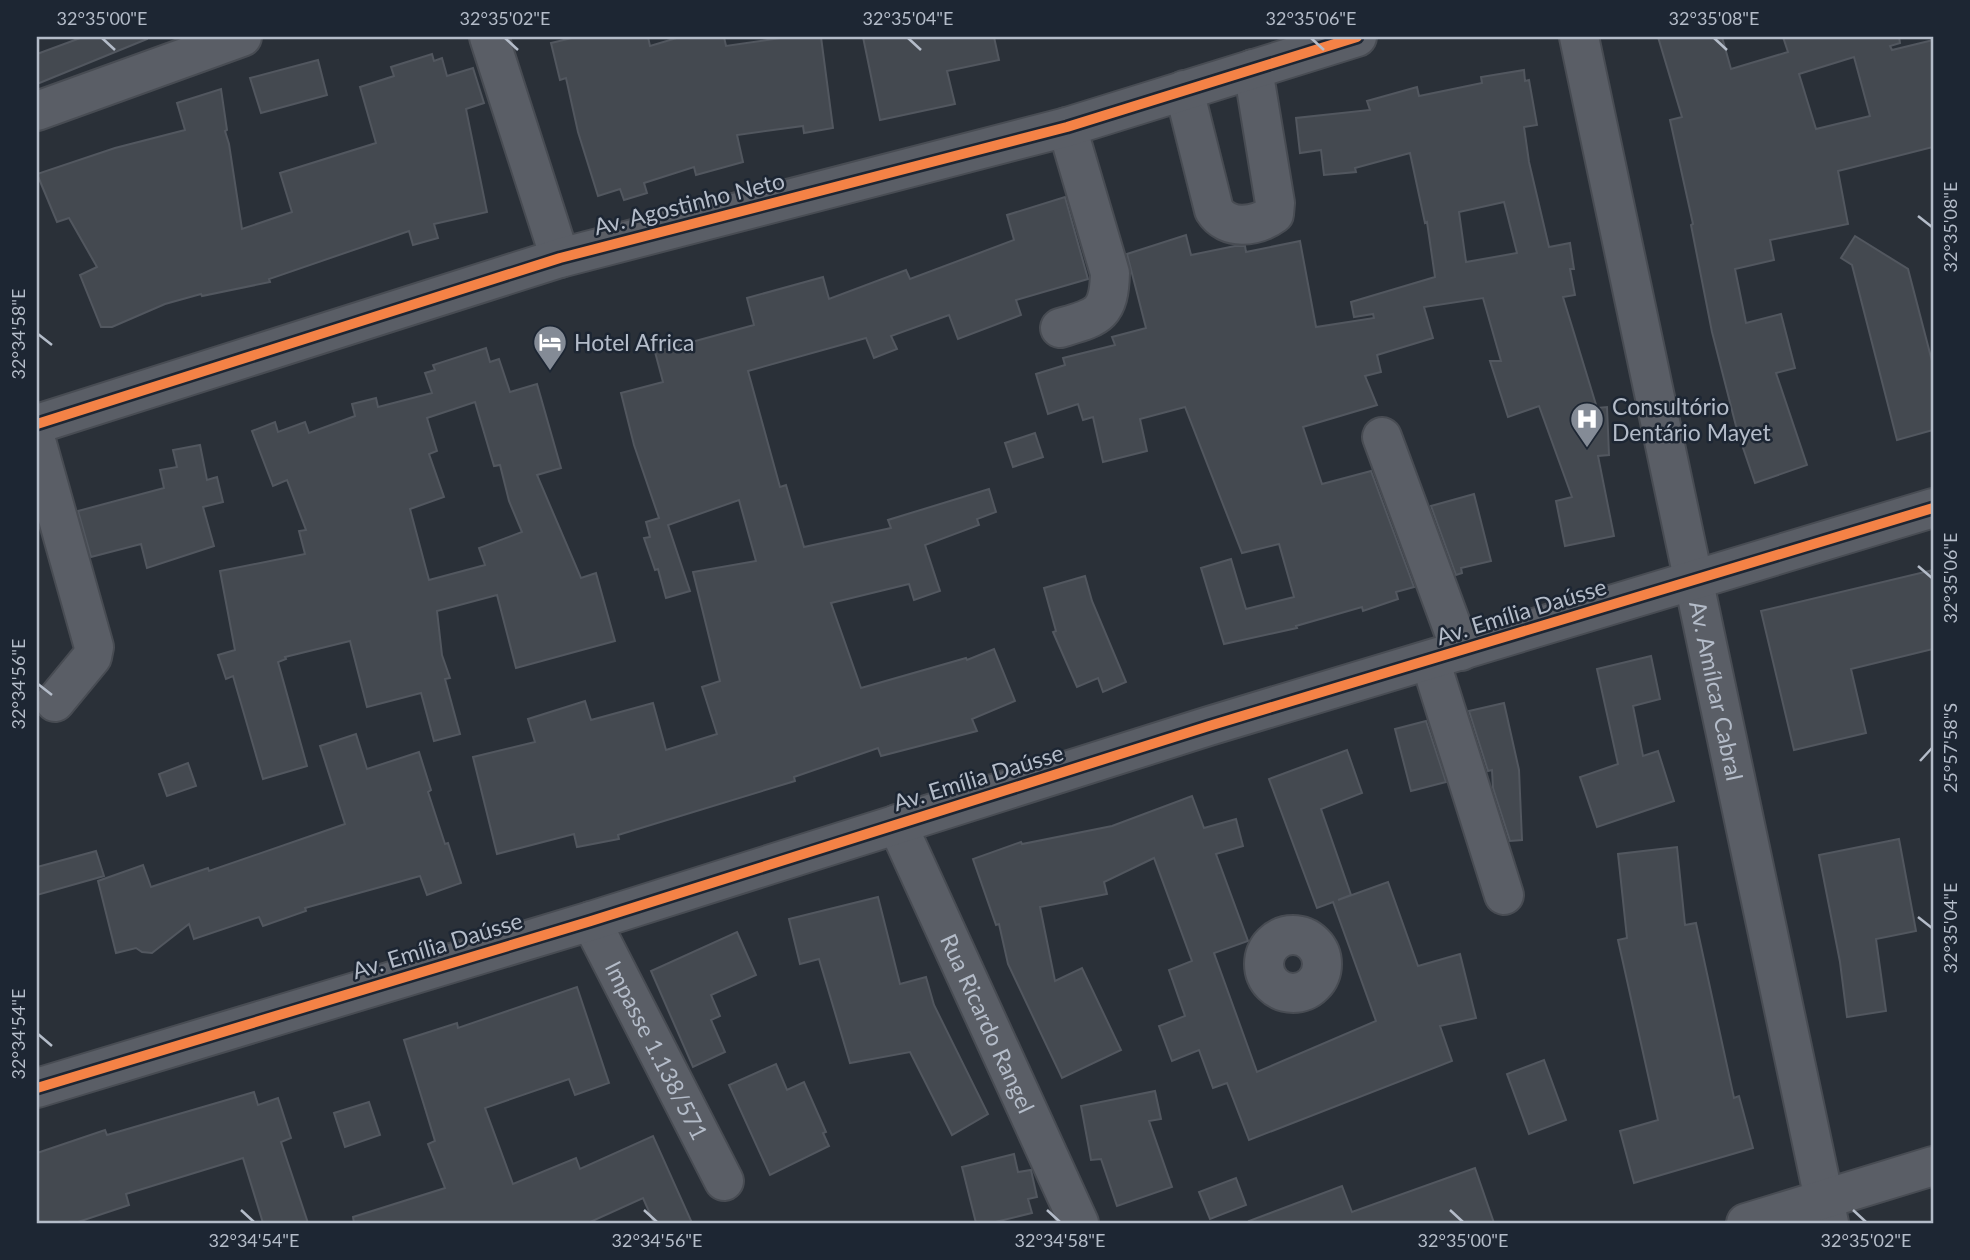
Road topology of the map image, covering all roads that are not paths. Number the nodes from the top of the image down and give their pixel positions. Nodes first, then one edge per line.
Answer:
1 (242, 37) edge
2 (489, 37) edge
3 (1357, 37) edge
4 (1579, 37) edge
5 (1253, 69) junction
6 (1184, 90) junction
7 (37, 111) edge
8 (1067, 127) junction
9 (560, 258) junction
10 (1060, 328) dead end
11 (37, 424) edge
12 (1382, 437) dead end
13 (37, 444) edge
14 (1933, 508) edge
15 (1695, 581) junction
16 (1445, 656) junction
17 (55, 702) dead end
18 (897, 824) junction
19 (1504, 895) dead end
20 (591, 921) junction
21 (37, 1088) edge
22 (1933, 1166) edge
23 (723, 1181) dead end
24 (1827, 1211) edge
25 (1079, 1223) edge
26 (1746, 1223) edge

1 - 7 street
2 - 9 street
3 - 5 street, Av. Agostinho Neto
4 - 15 street, Av. Amílcar Cabral
5 - 6 street, Av. Agostinho Neto
5 - 6 street
6 - 8 street, Av. Agostinho Neto
8 - 9 street, Av. Agostinho Neto
8 - 10 street
9 - 11 street, Av. Agostinho Neto
12 - 16 street
13 - 17 street
14 - 15 street, Av. Emília Daússe
15 - 16 street, Av. Emília Daússe
15 - 24 street, Av. Amílcar Cabral
16 - 18 street, Av. Emília Daússe
16 - 19 street
18 - 20 street, Av. Emília Daússe
18 - 25 street, Rua Ricardo Rangel
20 - 21 street, Av. Emília Daússe
20 - 23 street, Impasse 1.138/571
22 - 24 street
24 - 26 street

